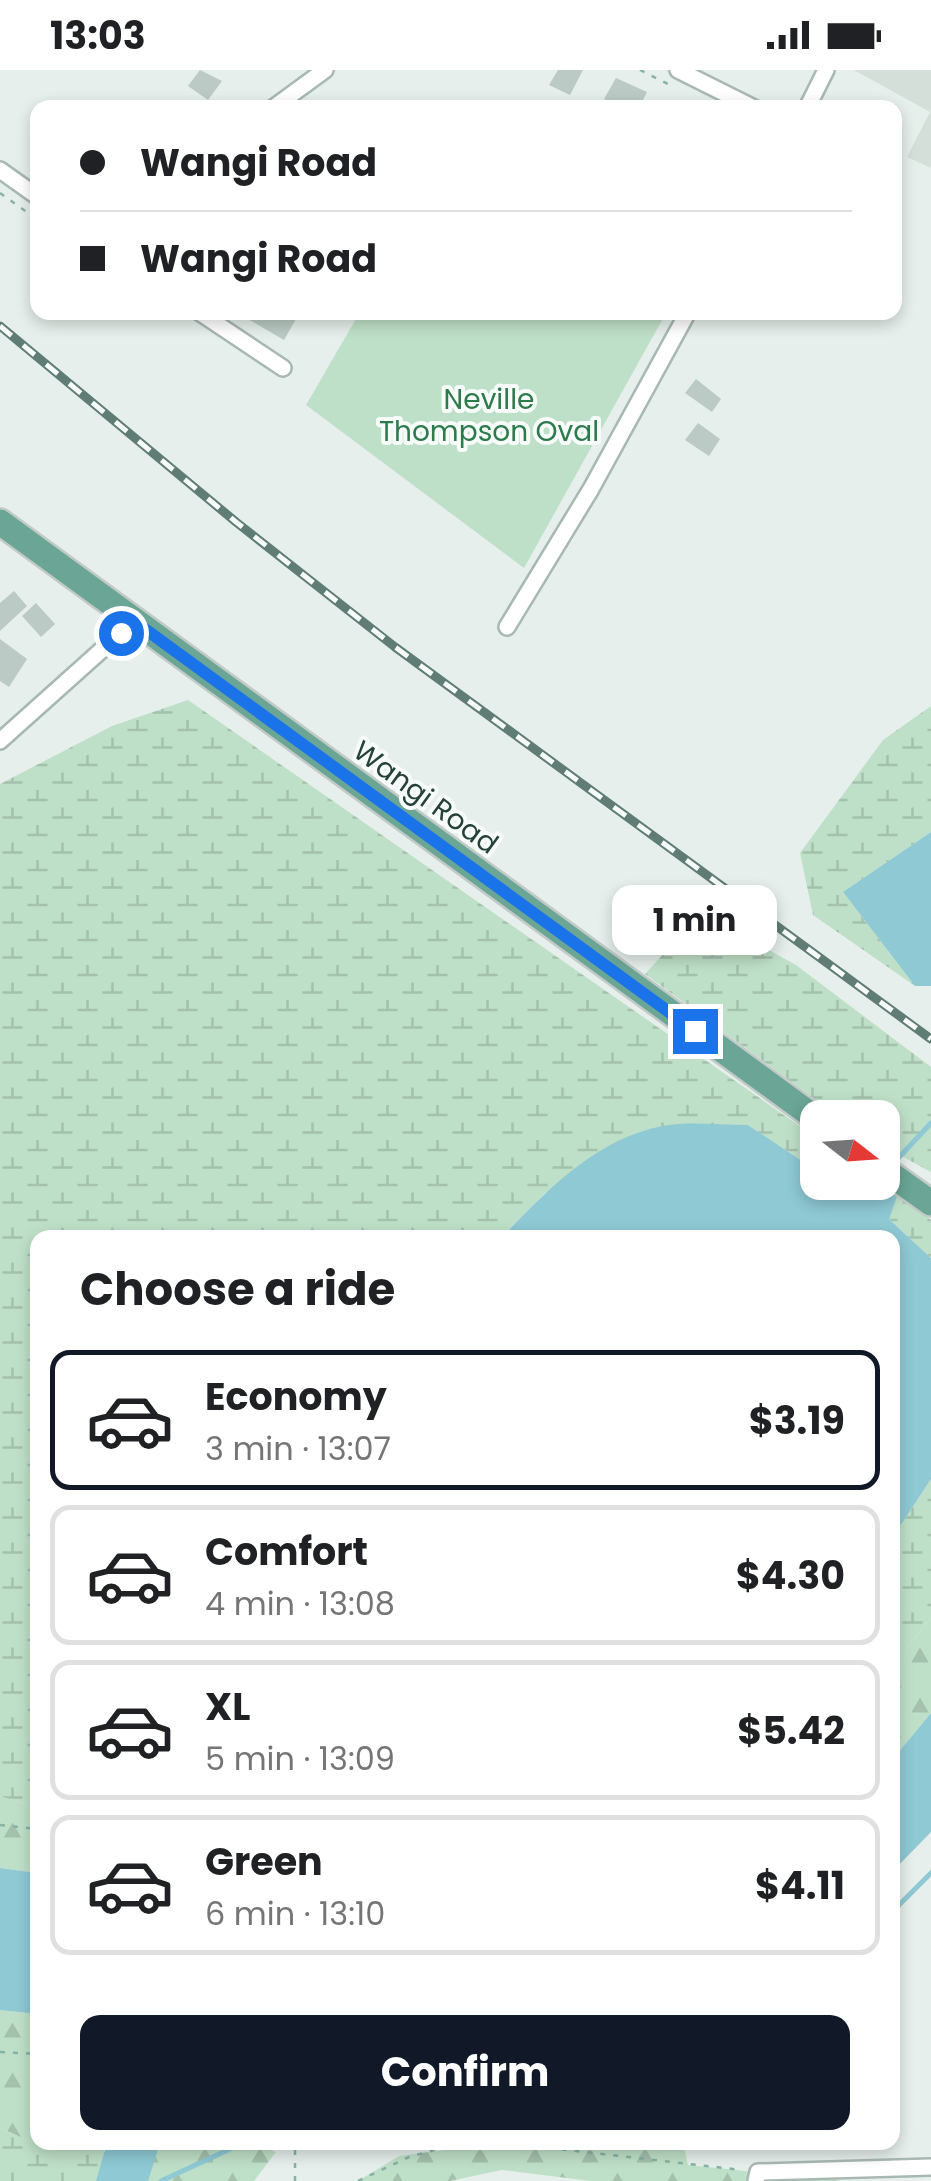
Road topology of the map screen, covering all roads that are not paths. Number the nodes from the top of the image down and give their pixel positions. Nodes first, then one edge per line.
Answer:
1 (325, 70) edge
2 (678, 70) edge
3 (826, 70) edge
4 (284, 100) edge
5 (738, 100) edge
6 (811, 100) edge
7 (0, 170) edge
8 (30, 191) edge
9 (211, 320) edge
10 (684, 320) edge
11 (283, 368) dead end
12 (0, 522) edge
13 (134, 621) junction
14 (507, 626) dead end
15 (0, 740) edge
16 (800, 1107) edge
17 (900, 1181) edge
18 (931, 1204) edge
19 (931, 2166) edge
20 (757, 2177) edge

1 - 4 street
2 - 5 street
3 - 6 street
7 - 8 street
9 - 11 street
10 - 14 street
12 - 13 main road, Wangi Road
13 - 15 street
13 - 16 main road, Wangi Road
17 - 18 main road
19 - 20 street

